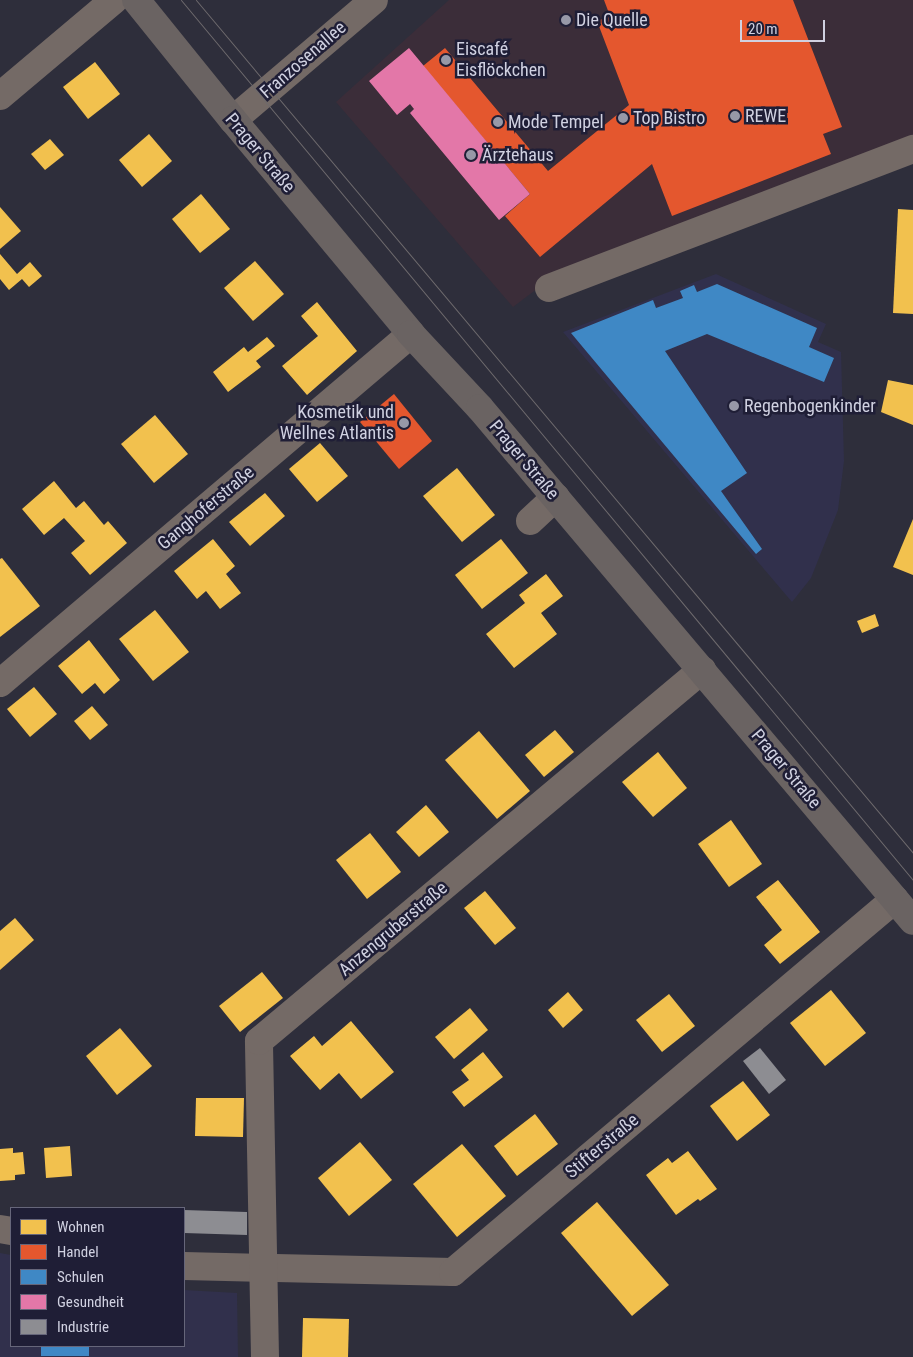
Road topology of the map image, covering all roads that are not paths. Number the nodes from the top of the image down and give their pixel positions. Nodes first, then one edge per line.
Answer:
1 (114, 0) edge
2 (136, 0) edge
3 (374, 0) edge
4 (0, 96) edge
5 (232, 120) junction
6 (913, 149) edge
7 (549, 288) dead end
8 (411, 334) junction
9 (556, 497) junction
10 (530, 521) dead end
11 (702, 670) junction
12 (0, 683) edge
13 (895, 899) junction
14 (913, 921) edge
15 (185, 1266) edge
16 (265, 1269) junction
17 (265, 1357) edge

1 - 4 street
2 - 5 main road, Prager Straße
3 - 5 street, Franzosenallee
5 - 8 main road, Prager Straße
6 - 7 street
8 - 9 main road, Prager Straße
8 - 12 street, Ganghoferstraße
9 - 10 street
9 - 11 main road, Prager Straße
11 - 13 main road, Prager Straße
11 - 16 street, Anzengruberstraße
13 - 14 main road, Prager Straße
13 - 16 street, Stifterstraße
15 - 16 street, Stifterstraße
16 - 17 street

